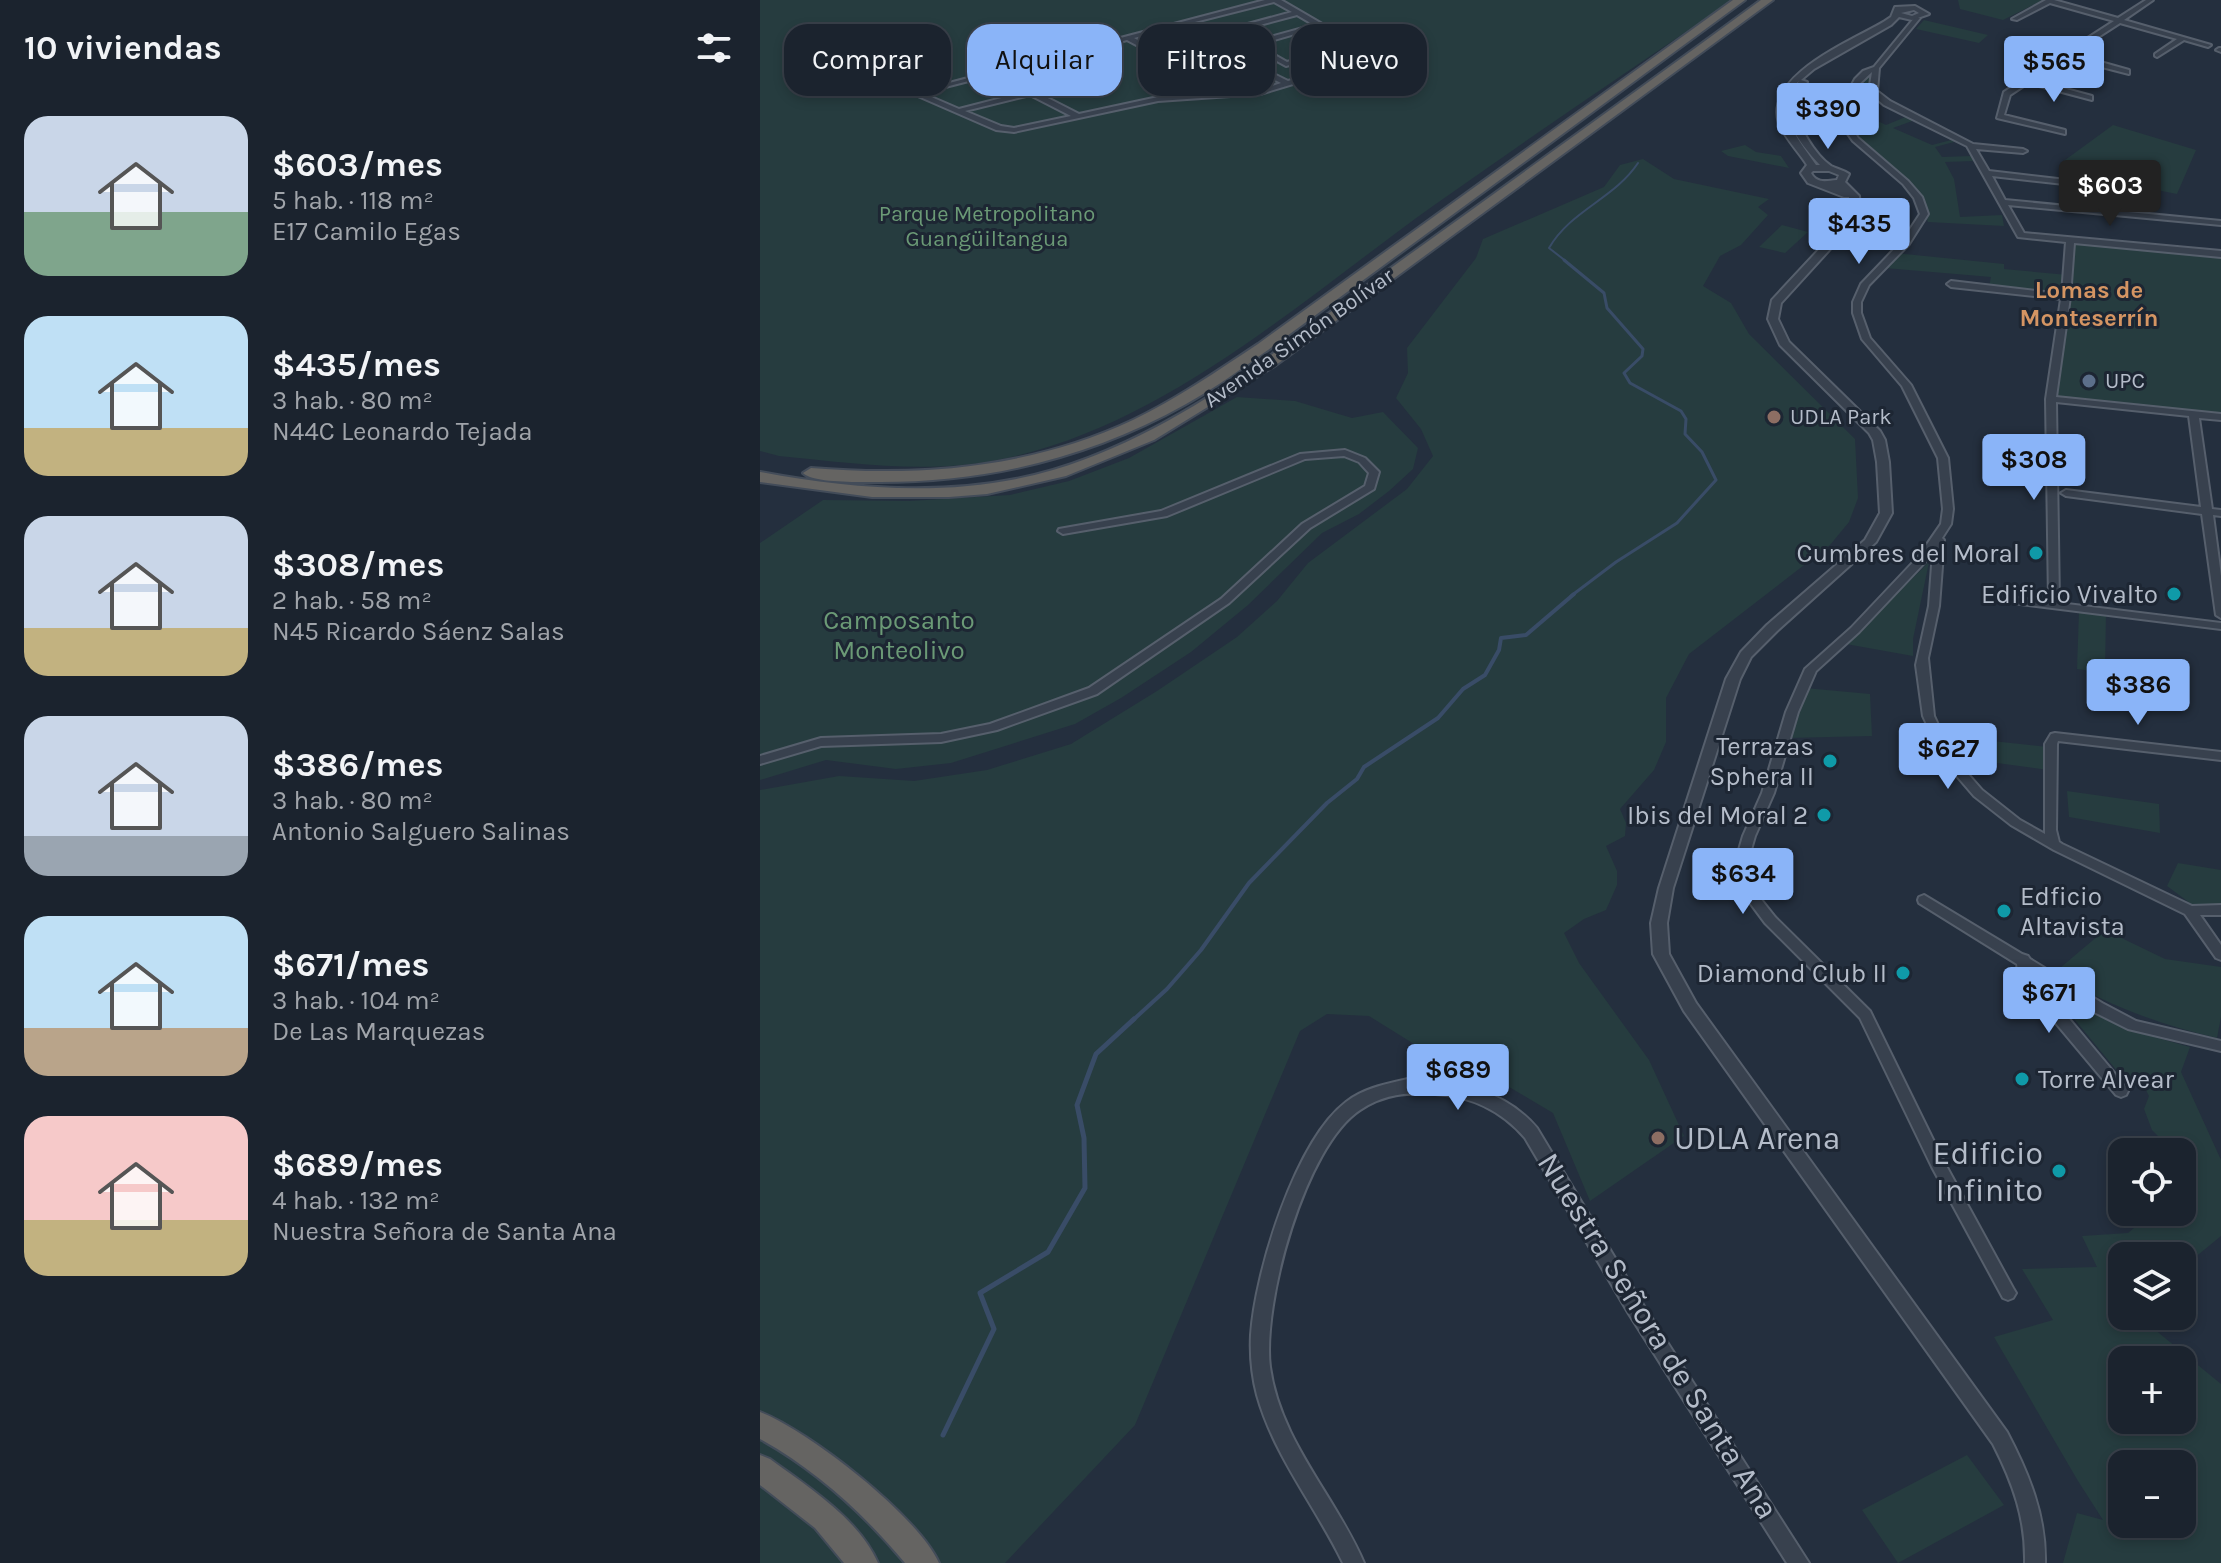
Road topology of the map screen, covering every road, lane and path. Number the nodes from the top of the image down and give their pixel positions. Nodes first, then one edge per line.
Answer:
1 (1274, 0) edge
2 (1740, 0) edge
3 (1751, 0) edge
4 (1768, 0) edge
5 (2150, 0) edge
6 (2050, 1) edge
7 (1908, 4) edge
8 (1918, 12) edge
9 (1296, 13) junction
10 (1897, 14) junction
11 (2015, 19) dead end
12 (2120, 21) junction
13 (1181, 24) edge
14 (1258, 24) edge
15 (1318, 24) edge
16 (1696, 33) junction
17 (1138, 35) edge
18 (1128, 38) junction
19 (2183, 38) junction
20 (1122, 40) edge
21 (1138, 43) edge
22 (2208, 45) dead end
23 (2066, 55) junction
24 (2157, 55) dead end
25 (1876, 68) junction
26 (2126, 72) dead end
27 (1275, 76) edge
28 (967, 80) edge
29 (2028, 81) junction
30 (1291, 83) edge
31 (1288, 84) junction
32 (1275, 87) edge
33 (1018, 96) edge
34 (1036, 96) edge
35 (1234, 96) edge
36 (2089, 98) dead end
37 (958, 111) junction
38 (1079, 117) junction
39 (2062, 132) dead end
40 (1972, 146) junction
41 (2023, 151) dead end
42 (1827, 167) junction
43 (1811, 168) junction
44 (1985, 173) junction
45 (1840, 182) junction
46 (1823, 184) junction
47 (2110, 187) dead end
48 (2001, 202) junction
49 (1857, 208) junction
50 (2221, 223) edge
51 (2070, 240) junction
52 (2221, 254) edge
53 (1951, 284) dead end
54 (2066, 297) junction
55 (2051, 399) junction
56 (2194, 415) junction
57 (2221, 417) edge
58 (760, 463) edge
59 (760, 477) edge
60 (2066, 493) dead end
61 (2207, 511) junction
62 (2221, 513) edge
63 (1081, 519) dead end
64 (1104, 525) junction
65 (1063, 531) dead end
66 (1940, 533) junction
67 (2017, 601) dead end
68 (2054, 604) junction
69 (2221, 615) edge
70 (2221, 626) edge
71 (2221, 756) edge
72 (760, 760) edge
73 (2053, 843) junction
74 (1924, 900) dead end
75 (2221, 910) edge
76 (2190, 911) junction
77 (2221, 955) edge
78 (2023, 959) junction
79 (2221, 1046) edge
80 (2121, 1091) dead end
81 (2008, 1293) dead end
82 (760, 1425) edge
83 (760, 1468) edge
84 (1356, 1561) edge
85 (863, 1563) edge
86 (924, 1563) edge
87 (1799, 1563) edge
88 (2035, 1563) edge

1 - 9 street
1 - 13 street
2 - 16 highway, Avenida Simón Bolívar
3 - 16 highway
4 - 59 highway, Avenida Simón Bolívar
5 - 12 street
6 - 11 street
6 - 12 street
7 - 8 street
7 - 10 street
8 - 10 street
8 - 25 street
8 - 42 street
9 - 14 street
9 - 15 street
10 - 43 street
12 - 19 street
12 - 23 street
16 - 58 highway, Avenida Simón Bolívar
17 - 18 street
18 - 20 street
18 - 21 street
19 - 22 street
19 - 24 street
23 - 26 street
23 - 29 street
25 - 40 street
25 - 66 street
27 - 31 street
28 - 37 street
29 - 36 street
29 - 39 street
30 - 31 street
31 - 32 street
33 - 37 street
34 - 38 street
35 - 38 street
37 - 38 street
40 - 41 street
40 - 44 street
42 - 43 street
42 - 45 street
43 - 46 street
44 - 47 street
44 - 48 street
45 - 46 street
45 - 49 street
46 - 49 street
48 - 50 street
48 - 51 street
49 - 88 street
51 - 52 street
51 - 54 street
53 - 54 street
54 - 55 street
55 - 56 street
55 - 68 street
56 - 57 street
56 - 61 street
60 - 61 street
61 - 62 street
61 - 69 street
63 - 64 street
64 - 65 street
64 - 72 street
66 - 73 street
66 - 81 street
67 - 68 street
68 - 70 street
71 - 73 street
73 - 76 street
74 - 78 street
75 - 76 street
76 - 77 street
78 - 79 street
78 - 80 street
82 - 86 highway
83 - 85 highway
84 - 87 street, Nuestra Señora de Santa Ana

